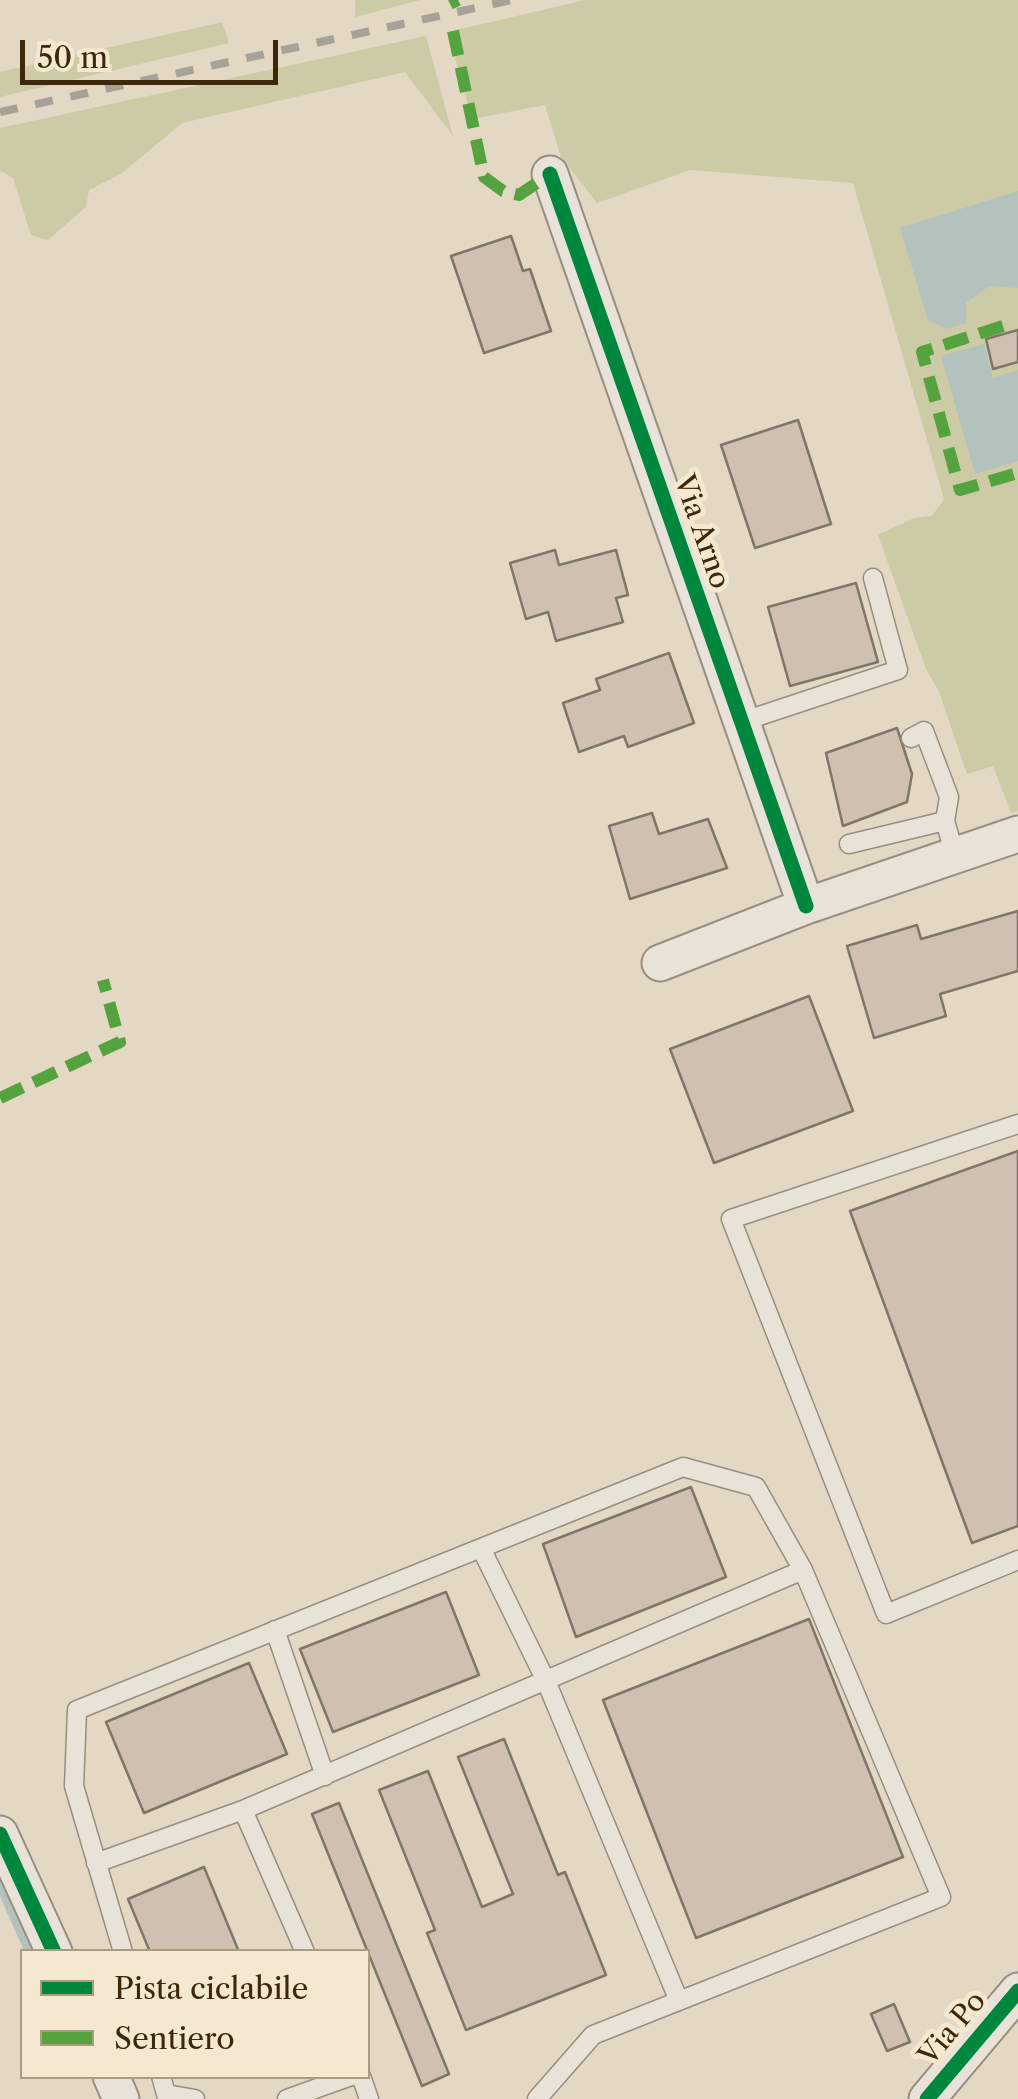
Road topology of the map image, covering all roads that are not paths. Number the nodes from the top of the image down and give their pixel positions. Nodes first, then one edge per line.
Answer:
1 (550, 174) dead end
2 (873, 578) dead end
3 (741, 722) junction
4 (910, 738) dead end
5 (945, 820) junction
6 (1018, 834) edge
7 (849, 844) dead end
8 (955, 855) junction
9 (806, 906) junction
10 (660, 964) dead end
11 (1018, 1124) edge
12 (481, 1548) junction
13 (1018, 1560) edge
14 (803, 1570) junction
15 (276, 1630) junction
16 (546, 1681) junction
17 (324, 1776) junction
18 (243, 1810) junction
19 (0, 1834) edge
20 (96, 1864) junction
21 (53, 1949) edge
22 (122, 1949) edge
23 (305, 1949) edge
24 (1018, 1991) edge
25 (679, 2001) junction
26 (161, 2079) edge
27 (343, 2079) edge
28 (195, 2099) edge
29 (288, 2099) edge
30 (537, 2099) edge
31 (927, 2099) edge

1 - 3 street, Via Arno
2 - 3 lane
3 - 9 street, Via Arno
4 - 5 lane
5 - 7 lane
5 - 8 lane
6 - 8 street
8 - 9 street
9 - 10 street
11 - 13 lane
12 - 14 lane
12 - 15 lane
12 - 16 lane
14 - 16 lane
14 - 25 lane
15 - 17 lane
15 - 20 lane
16 - 17 lane
16 - 25 lane
17 - 18 lane
18 - 20 lane
18 - 23 lane
19 - 21 street
20 - 22 lane
24 - 31 street, Via Po
25 - 30 lane
26 - 28 lane
27 - 29 lane

